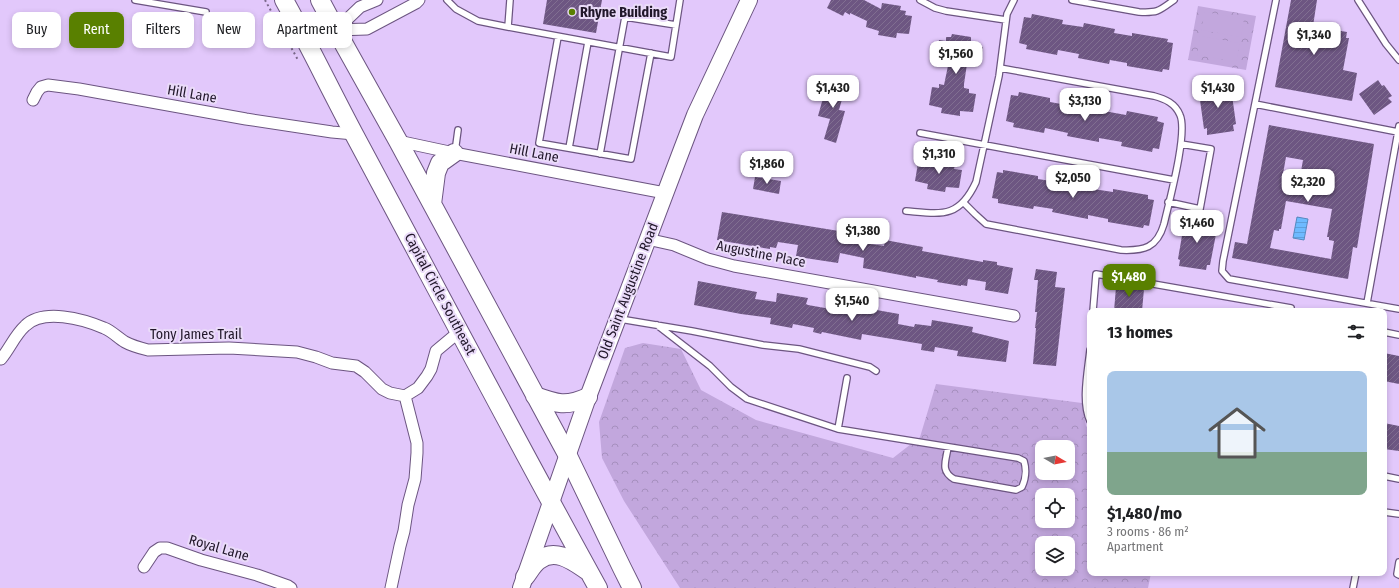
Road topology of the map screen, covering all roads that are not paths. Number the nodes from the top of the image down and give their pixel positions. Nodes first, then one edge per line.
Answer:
1 (135, 0) edge
2 (284, 0) edge
3 (320, 0) edge
4 (377, 0) edge
5 (419, 0) edge
6 (446, 0) edge
7 (510, 0) edge
8 (680, 0) edge
9 (749, 0) edge
10 (920, 0) edge
11 (1014, 0) edge
12 (1072, 0) edge
13 (1174, 0) edge
14 (1276, 0) edge
15 (1358, 0) edge
16 (206, 12) dead end
17 (291, 12) edge
18 (326, 12) edge
19 (352, 15) edge
20 (1006, 20) junction
21 (676, 25) junction
22 (508, 27) junction
23 (352, 29) edge
24 (558, 37) junction
25 (588, 42) junction
26 (311, 48) edge
27 (346, 48) edge
28 (619, 48) junction
29 (651, 53) junction
30 (1399, 60) edge
31 (1000, 68) junction
32 (33, 100) dead end
33 (1255, 104) junction
34 (1398, 129) edge
35 (458, 130) dead end
36 (920, 133) dead end
37 (354, 134) junction
38 (398, 141) junction
39 (1181, 144) junction
40 (984, 145) junction
41 (569, 148) junction
42 (454, 153) junction
43 (600, 154) junction
44 (1174, 180) junction
45 (665, 193) junction
46 (963, 202) junction
47 (1168, 202) junction
48 (432, 204) junction
49 (906, 211) dead end
50 (648, 238) junction
51 (1367, 303) junction
52 (1093, 308) edge
53 (1291, 308) edge
54 (1399, 309) edge
55 (1014, 316) dead end
56 (618, 319) junction
57 (657, 326) junction
58 (460, 331) junction
59 (1387, 333) edge
60 (1399, 335) edge
61 (1, 359) dead end
62 (876, 371) dead end
63 (847, 378) dead end
64 (405, 396) junction
65 (535, 396) junction
66 (1087, 396) edge
67 (588, 397) junction
68 (1087, 414) edge
69 (838, 429) junction
70 (948, 447) junction
71 (568, 456) junction
72 (1387, 477) edge
73 (1399, 479) edge
74 (551, 503) junction
75 (1387, 512) edge
76 (1399, 514) edge
77 (1399, 562) edge
78 (144, 566) dead end
79 (588, 571) junction
80 (1399, 575) edge
81 (1355, 576) edge
82 (523, 583) edge
83 (291, 588) edge
84 (391, 588) edge
85 (598, 588) edge
86 (632, 588) edge
87 (1353, 588) edge

1 - 16 lane
2 - 17 main road, Capital Circle Southeast
3 - 18 main road
4 - 19 street
5 - 23 street
6 - 22 lane
7 - 22 lane
8 - 21 lane
9 - 45 street, Old Saint Augustine Road
10 - 20 lane
11 - 20 lane
12 - 13 lane
14 - 33 lane
15 - 30 lane
20 - 31 lane
21 - 28 lane
21 - 29 lane
22 - 24 lane
24 - 25 lane
24 - 41 lane
25 - 28 lane
25 - 41 lane
26 - 37 main road, Capital Circle Southeast
27 - 38 main road
28 - 29 lane
28 - 43 lane
29 - 43 lane
31 - 39 lane
31 - 40 lane
32 - 37 street, Hill Lane
33 - 34 lane
33 - 51 lane
34 - 51 lane
35 - 42 lane
36 - 40 lane
37 - 58 main road, Capital Circle Southeast
38 - 42 street, Hill Lane
38 - 48 main road
39 - 44 lane
39 - 47 lane
40 - 44 lane
40 - 46 lane
41 - 43 lane
42 - 45 street, Hill Lane
42 - 48 main road
44 - 47 lane
45 - 50 street, Old Saint Augustine Road
46 - 47 lane
46 - 49 lane
48 - 65 main road
50 - 55 street, Augustine Place
50 - 56 street, Old Saint Augustine Road
51 - 54 lane
52 - 53 lane
56 - 57 lane
56 - 67 street, Old Saint Augustine Road
57 - 62 lane
57 - 69 lane
58 - 64 street
58 - 74 main road, Capital Circle Southeast
59 - 60 lane
61 - 64 street, Tony James Trail
63 - 69 lane
64 - 84 street
65 - 67 main road
65 - 71 main road
66 - 68 lane
67 - 71 street, Old Saint Augustine Road
69 - 70 lane
70 - 70 lane
71 - 74 street, Old Saint Augustine Road
71 - 86 main road
72 - 73 lane
74 - 79 main road, Capital Circle Southeast
74 - 82 street, Old Saint Augustine Road
75 - 76 lane
77 - 80 lane
78 - 83 street, Royal Lane
79 - 82 main road
79 - 85 main road, Capital Circle Southeast
81 - 87 lane

